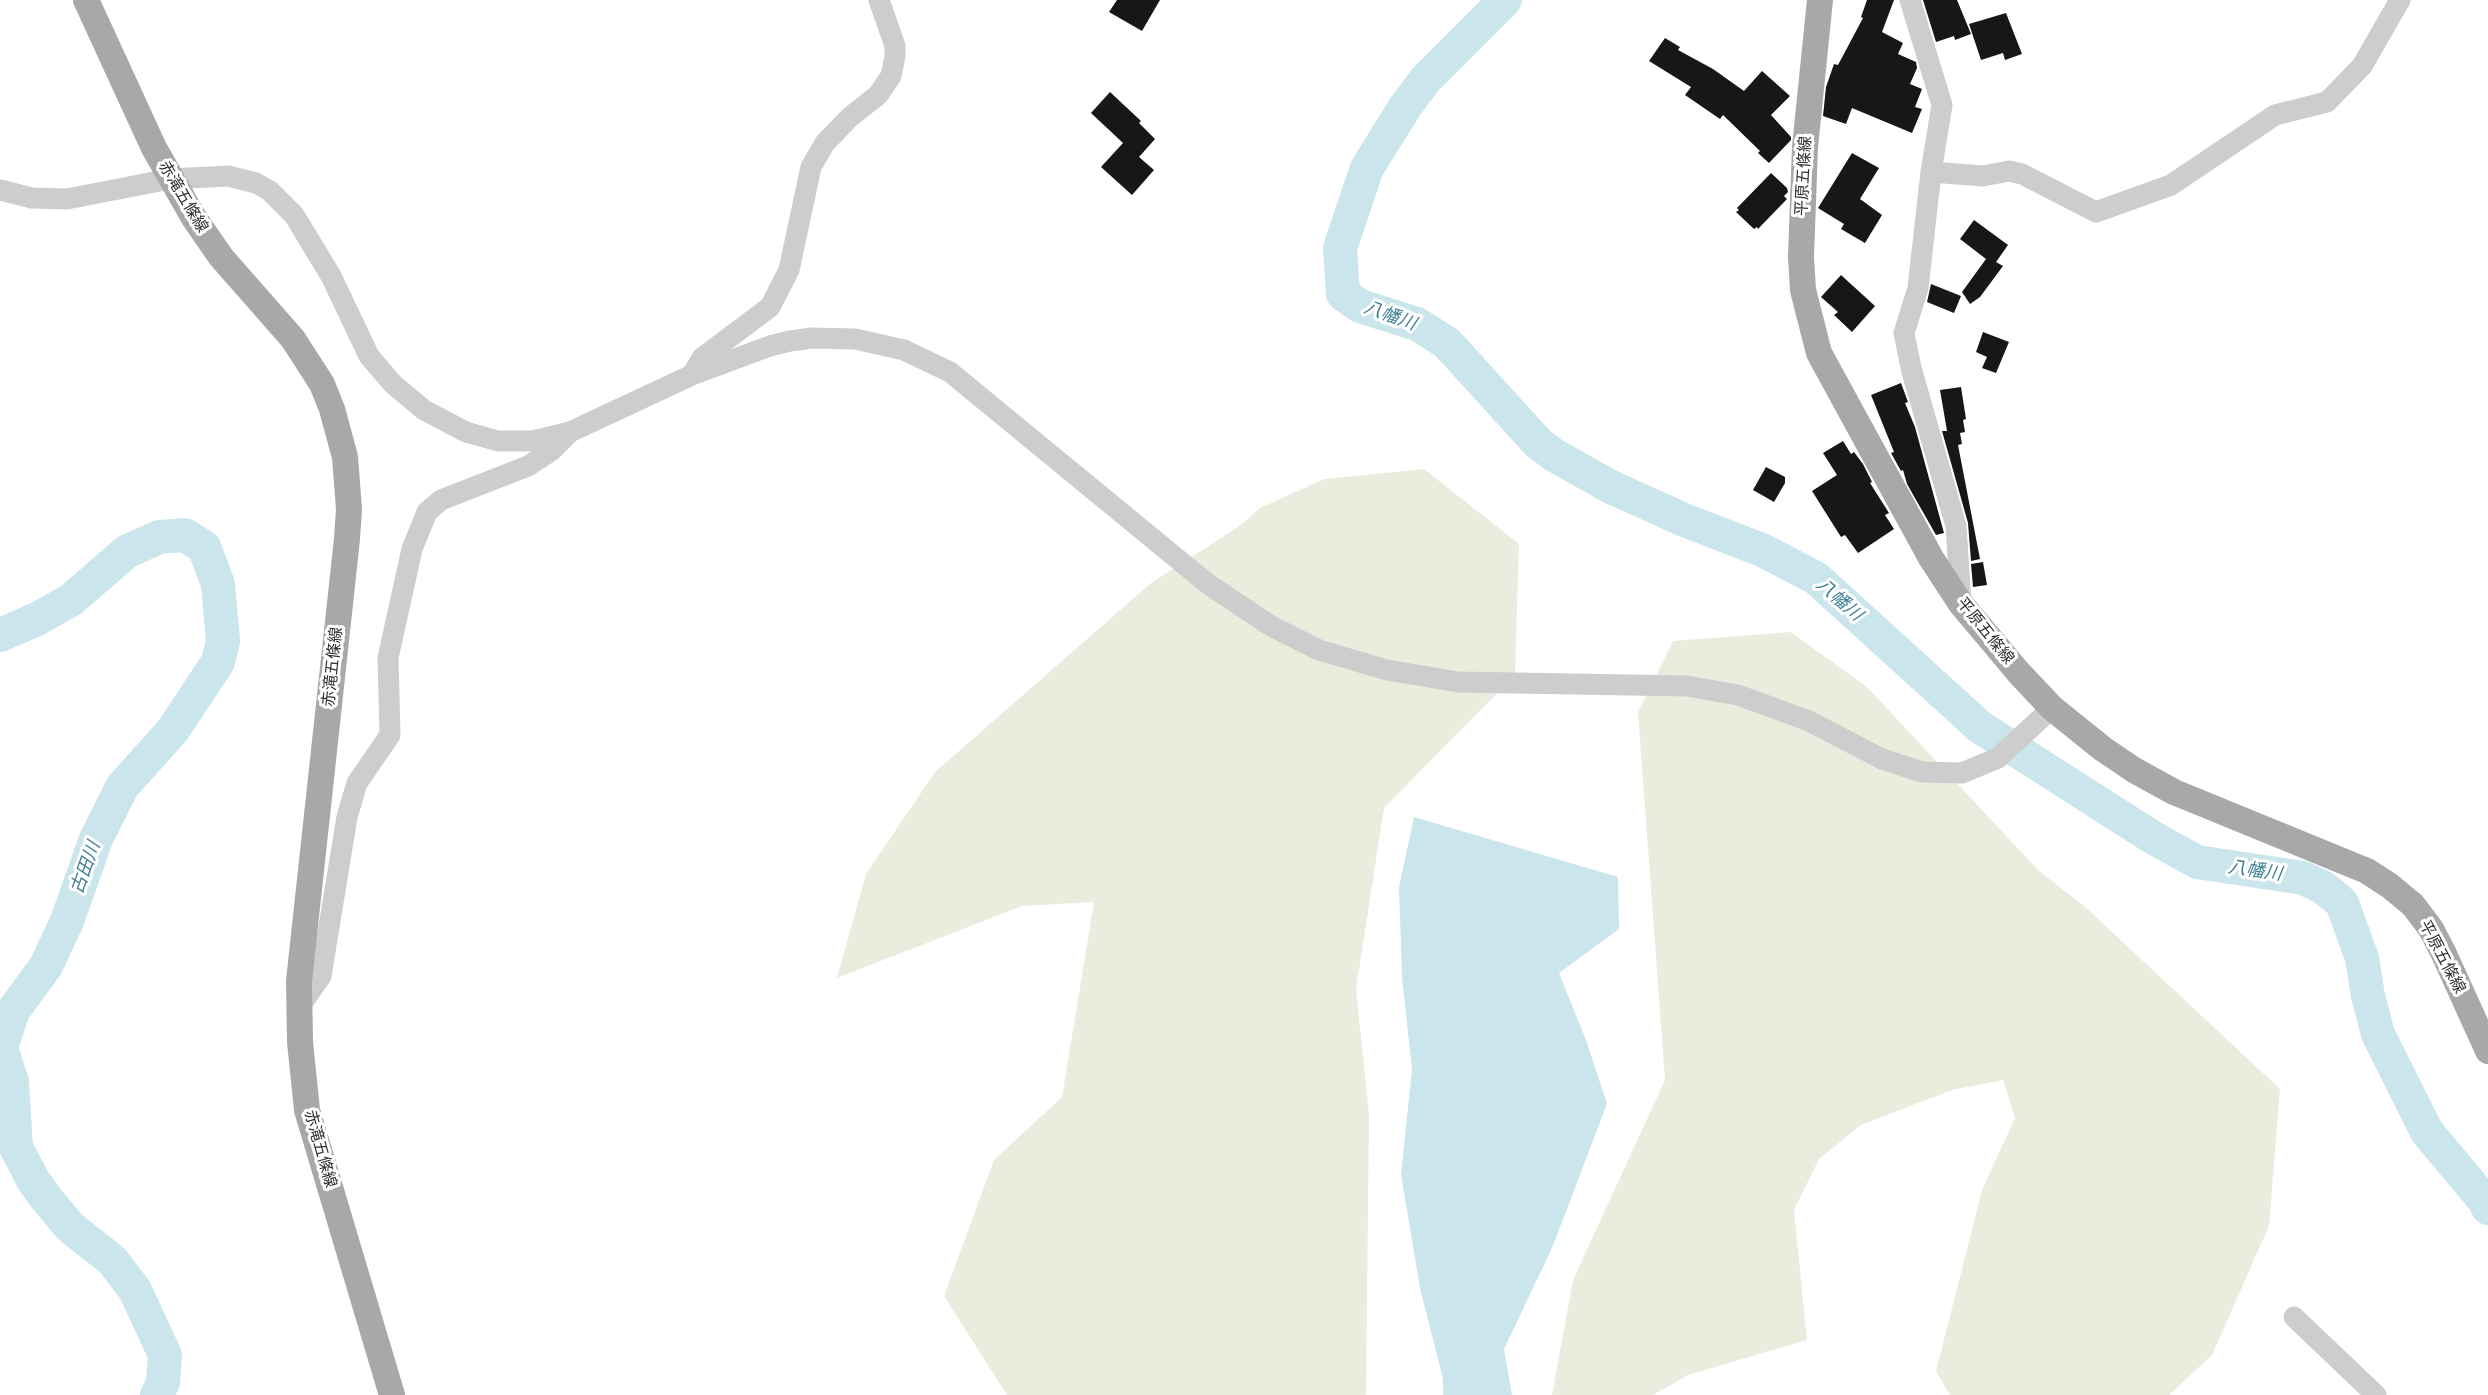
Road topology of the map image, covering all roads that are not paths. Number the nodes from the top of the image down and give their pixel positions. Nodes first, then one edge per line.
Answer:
1 (86, 0) edge
2 (879, 0) edge
3 (1820, 0) edge
4 (1911, 0) edge
5 (2400, 0) edge
6 (1931, 172) junction
7 (170, 179) junction
8 (0, 189) edge
9 (692, 375) junction
10 (570, 432) junction
11 (1961, 604) junction
12 (2052, 708) junction
13 (298, 1009) junction
14 (2488, 1051) edge
15 (2294, 1317) dead end
16 (392, 1395) edge
17 (2376, 1395) edge

1 - 7 main road, 赤滝五條線
2 - 9 street
3 - 11 main road, 平原五條線
4 - 6 street
5 - 6 street
6 - 11 street
7 - 8 street
7 - 10 street
7 - 13 main road, 赤滝五條線
9 - 10 street
9 - 12 street
10 - 13 street
11 - 12 main road, 平原五條線
12 - 14 main road, 平原五條線
13 - 16 main road, 赤滝五條線
15 - 17 street

